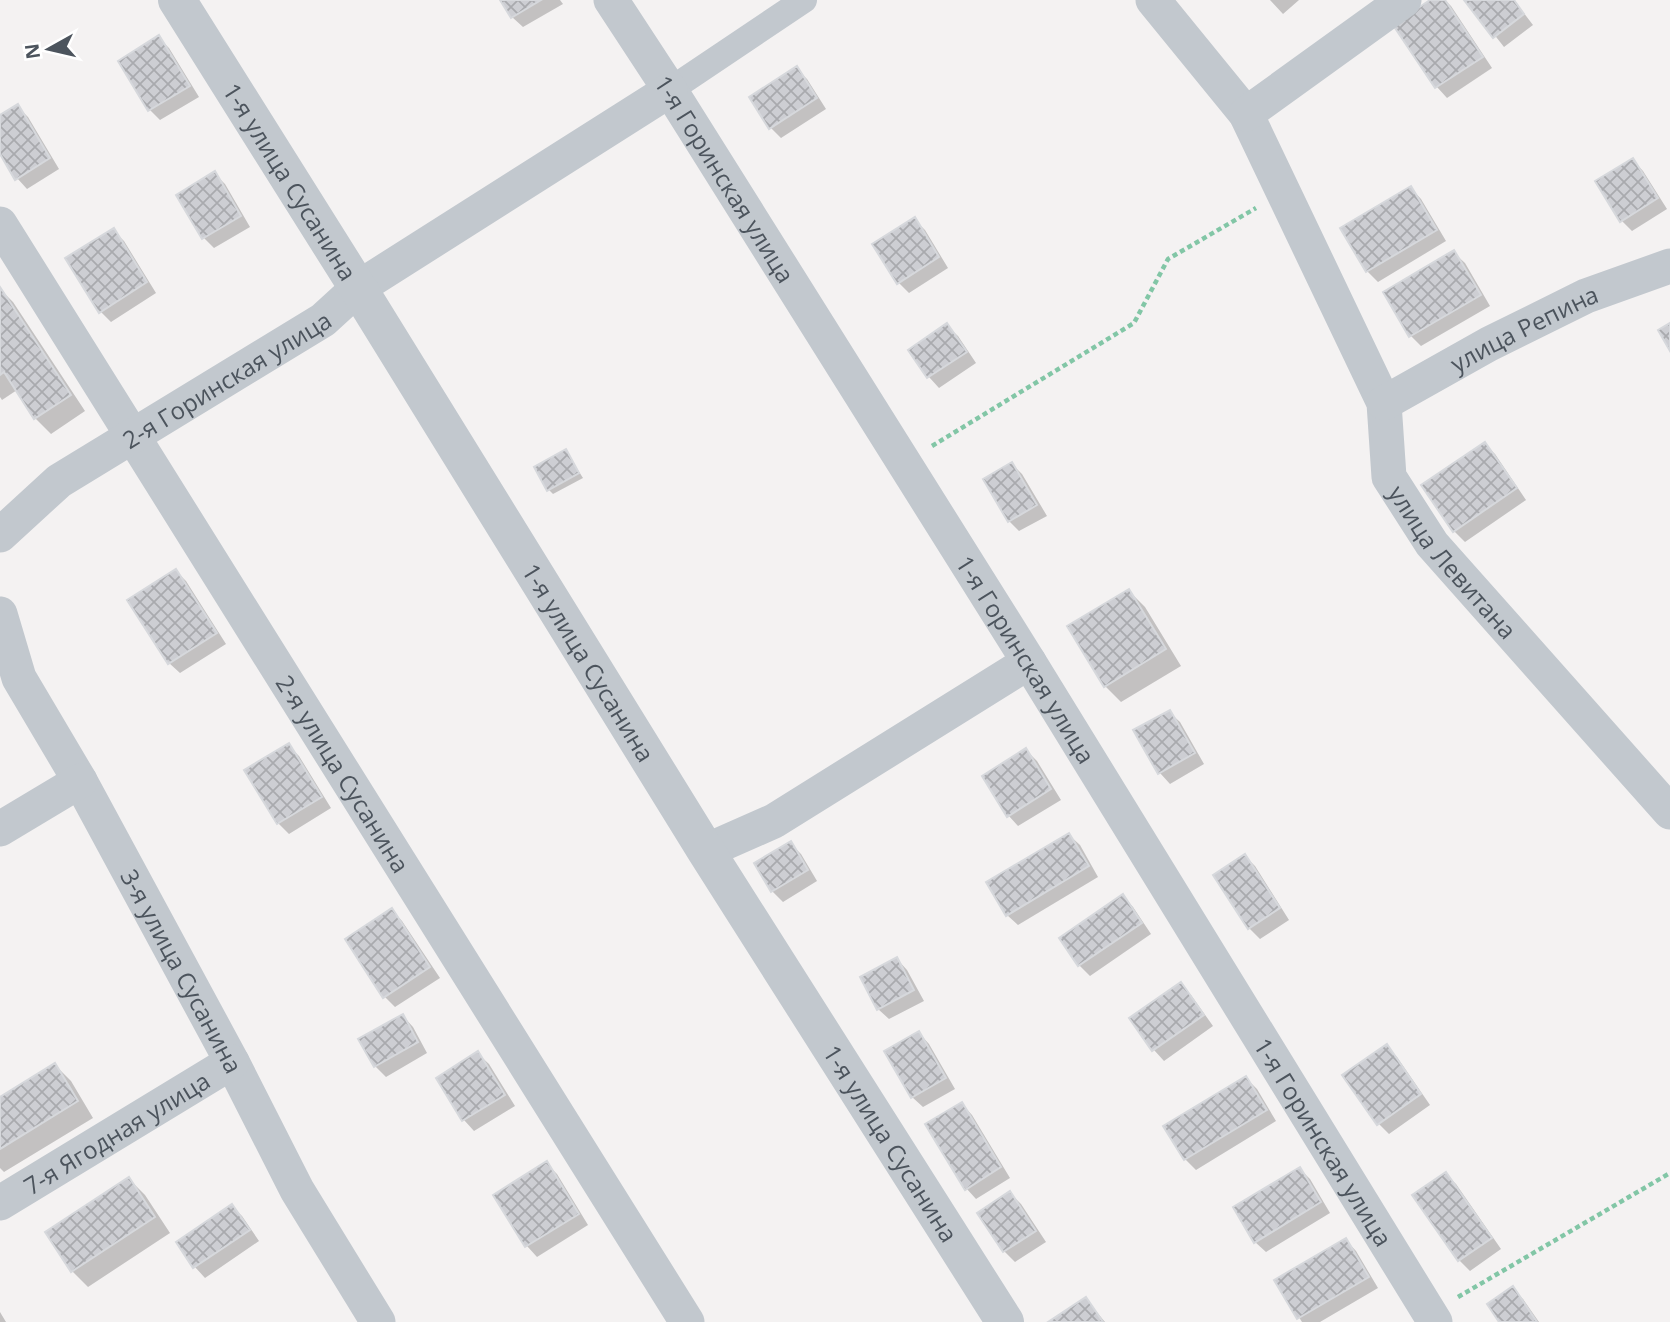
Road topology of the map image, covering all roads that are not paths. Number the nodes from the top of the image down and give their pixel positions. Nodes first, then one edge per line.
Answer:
1 (177, 0) edge
2 (611, 0) edge
3 (804, 0) edge
4 (1153, 0) edge
5 (1404, 0) edge
6 (670, 90) junction
7 (1246, 114) junction
8 (0, 224) edge
9 (1670, 266) edge
10 (358, 288) junction
11 (1384, 403) junction
12 (134, 437) junction
13 (0, 535) edge
14 (0, 614) edge
15 (1029, 662) junction
16 (80, 781) junction
17 (1670, 811) edge
18 (0, 829) edge
19 (706, 851) junction
20 (232, 1062) junction
21 (0, 1203) edge
22 (1433, 1318) edge
23 (376, 1321) edge
24 (687, 1322) edge
25 (1005, 1322) edge

1 - 10 street, 1-я улица Сусанина
2 - 6 street, 1-я Горинская улица
3 - 6 street
4 - 7 street, улица Левитана
5 - 7 street
6 - 10 street, 2-я Горинская улица
6 - 15 street, 1-я Горинская улица
7 - 11 street, улица Левитана
8 - 12 street, 2-я улица Сусанина
9 - 11 street, улица Репина
10 - 12 street, 2-я Горинская улица
10 - 19 street, 1-я улица Сусанина
11 - 17 street, улица Левитана
12 - 13 street, 2-я Горинская улица
12 - 24 street, 2-я улица Сусанина
14 - 16 street, 3-я улица Сусанина
15 - 19 street
15 - 22 street, 1-я Горинская улица
16 - 18 street
16 - 20 street, 3-я улица Сусанина
19 - 25 street, 1-я улица Сусанина
20 - 21 street, 7-я Ягодная улица
20 - 23 street, 3-я улица Сусанина

